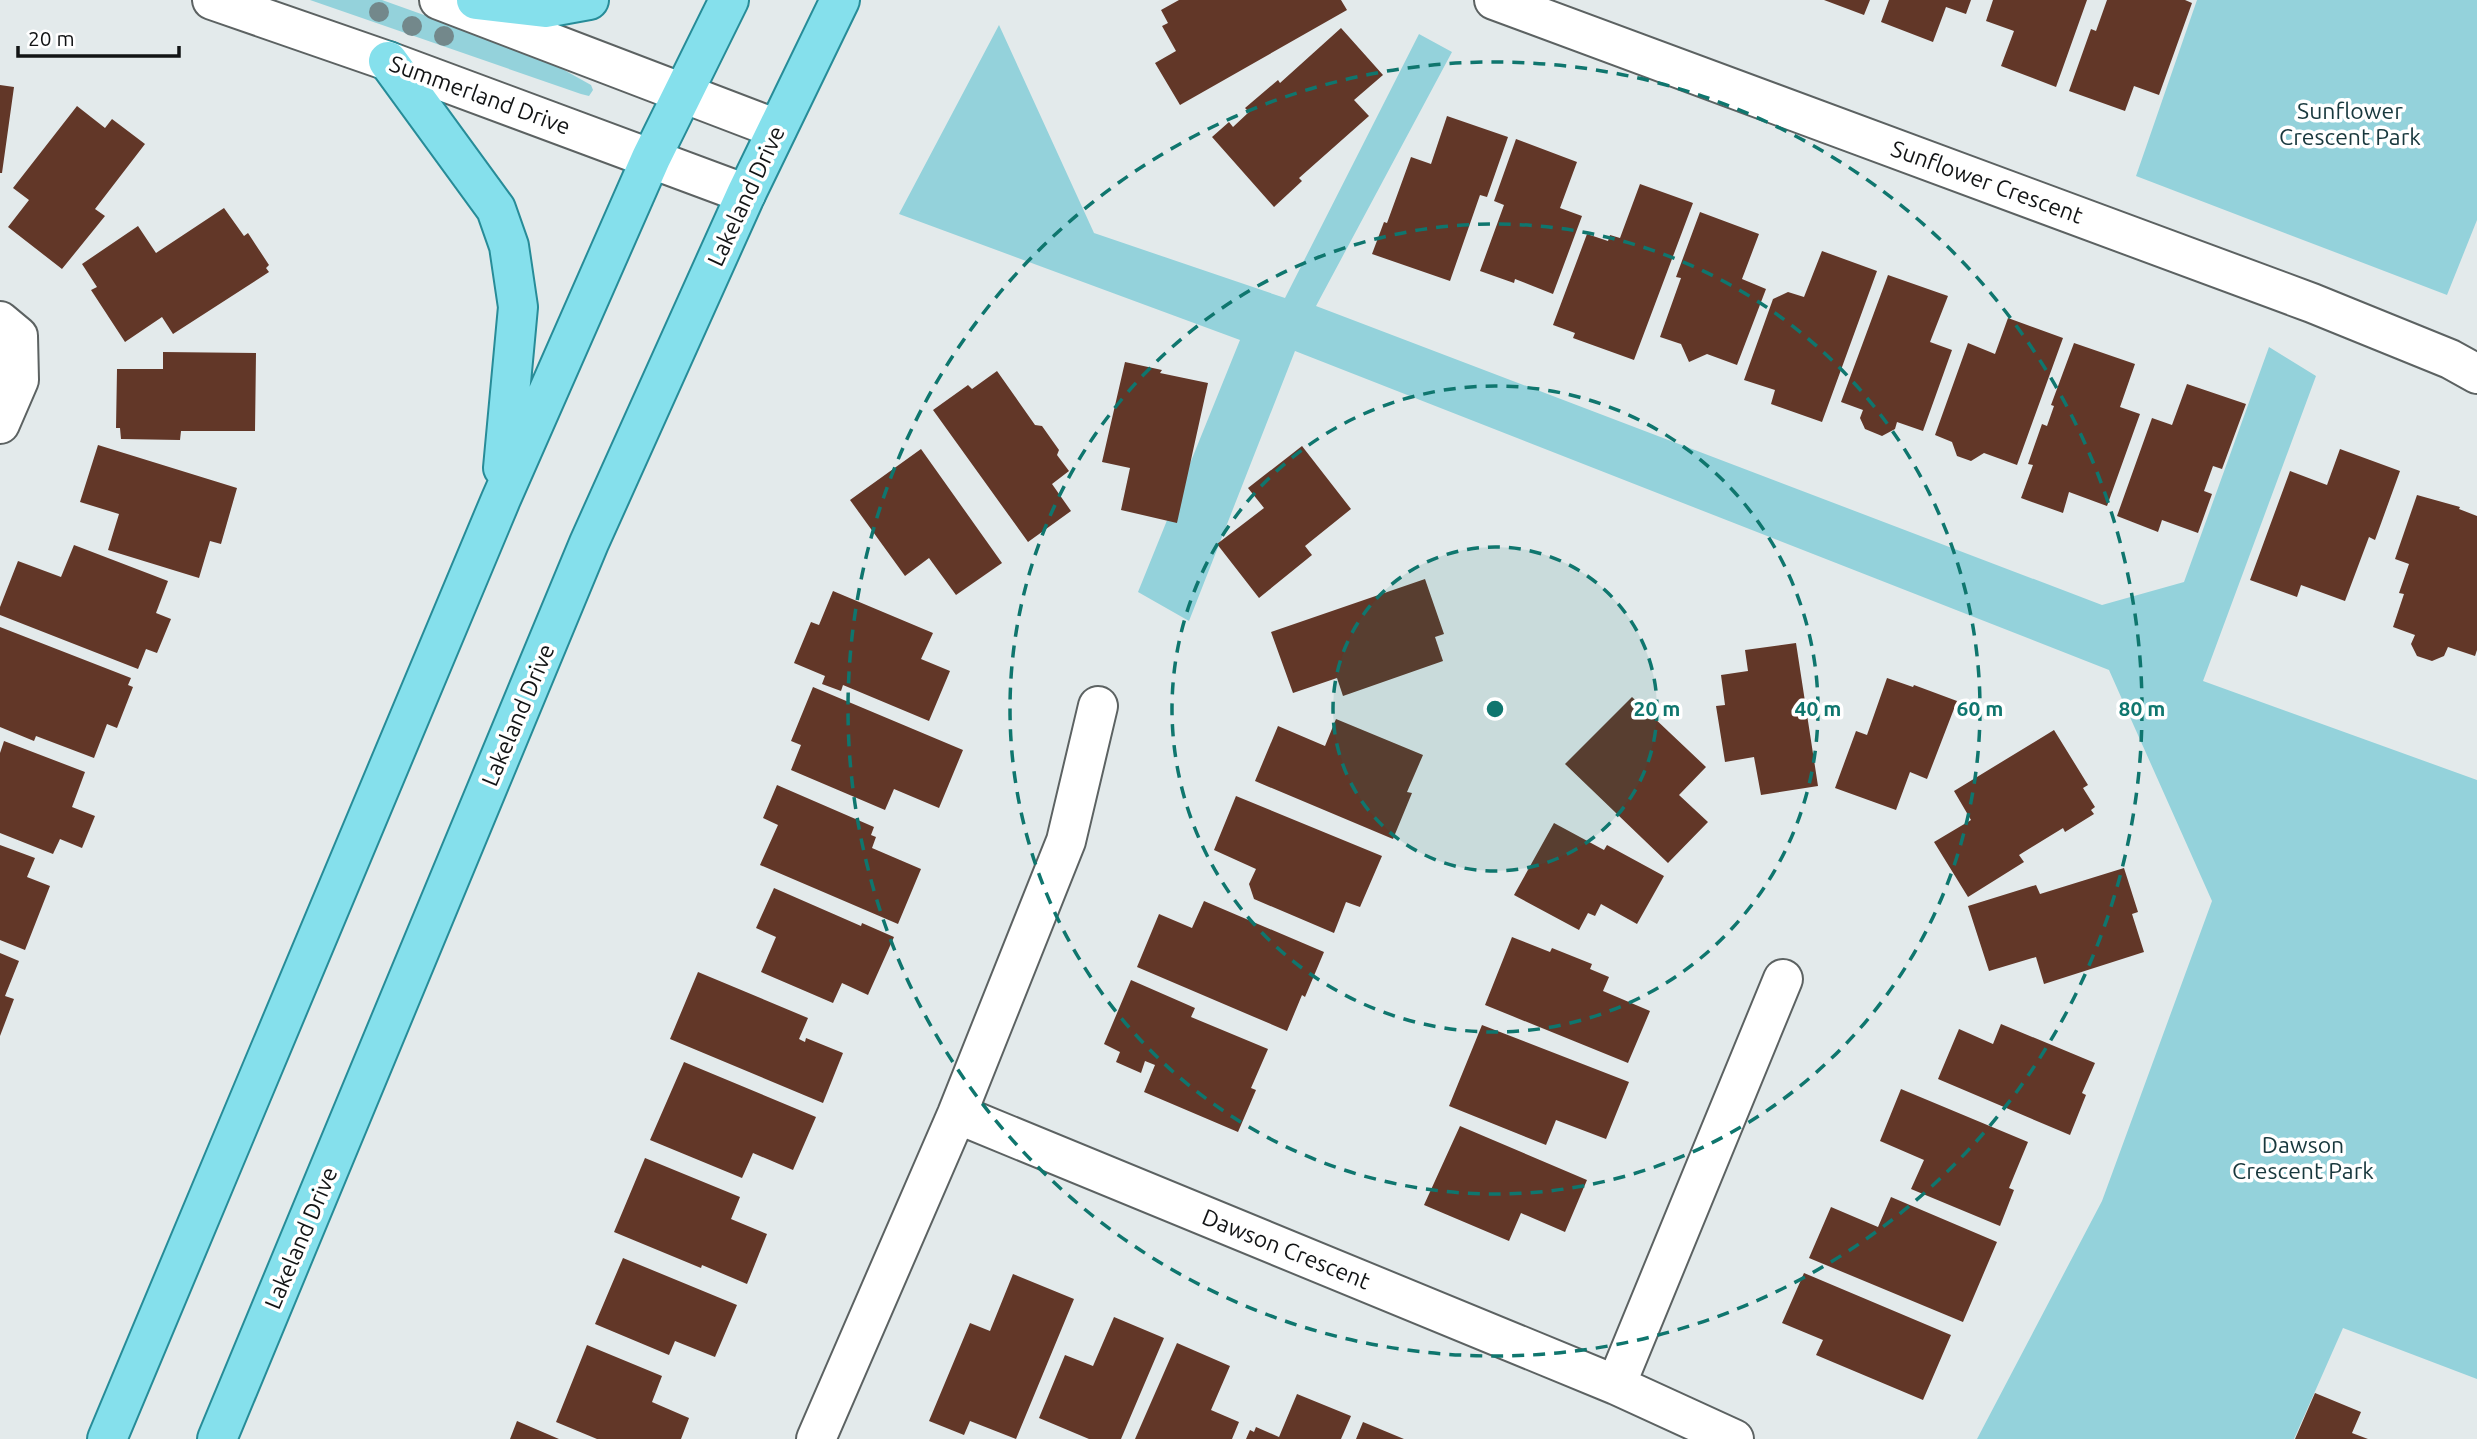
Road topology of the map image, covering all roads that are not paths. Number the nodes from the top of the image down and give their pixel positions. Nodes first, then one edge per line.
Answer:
1 (212, 0) edge
2 (439, 0) edge
3 (476, 0) edge
4 (589, 0) edge
5 (729, 0) edge
6 (840, 0) edge
7 (1494, 0) edge
8 (388, 61) junction
9 (681, 93) junction
10 (777, 129) junction
11 (650, 158) junction
12 (746, 194) junction
13 (0, 321) edge
14 (2477, 374) edge
15 (0, 424) edge
16 (501, 499) junction
17 (1098, 706) dead end
18 (1783, 979) dead end
19 (957, 1114) junction
20 (1616, 1385) junction
21 (107, 1439) edge
22 (217, 1439) edge
23 (816, 1439) edge
24 (1734, 1439) edge

1 - 8 street, Summerland Drive
2 - 9 street
3 - 4 main road
5 - 9 main road
6 - 10 main road, Lakeland Drive
7 - 14 street, Sunflower Crescent
8 - 11 street, Summerland Drive
8 - 16 main road
9 - 10 street
9 - 11 main road
10 - 12 main road, Lakeland Drive
11 - 12 street, Summerland Drive
11 - 16 main road
12 - 22 main road, Lakeland Drive
13 - 15 street
16 - 21 main road
17 - 19 street
18 - 20 street
19 - 20 street, Dawson Crescent
19 - 23 street
20 - 24 street, Dawson Crescent

